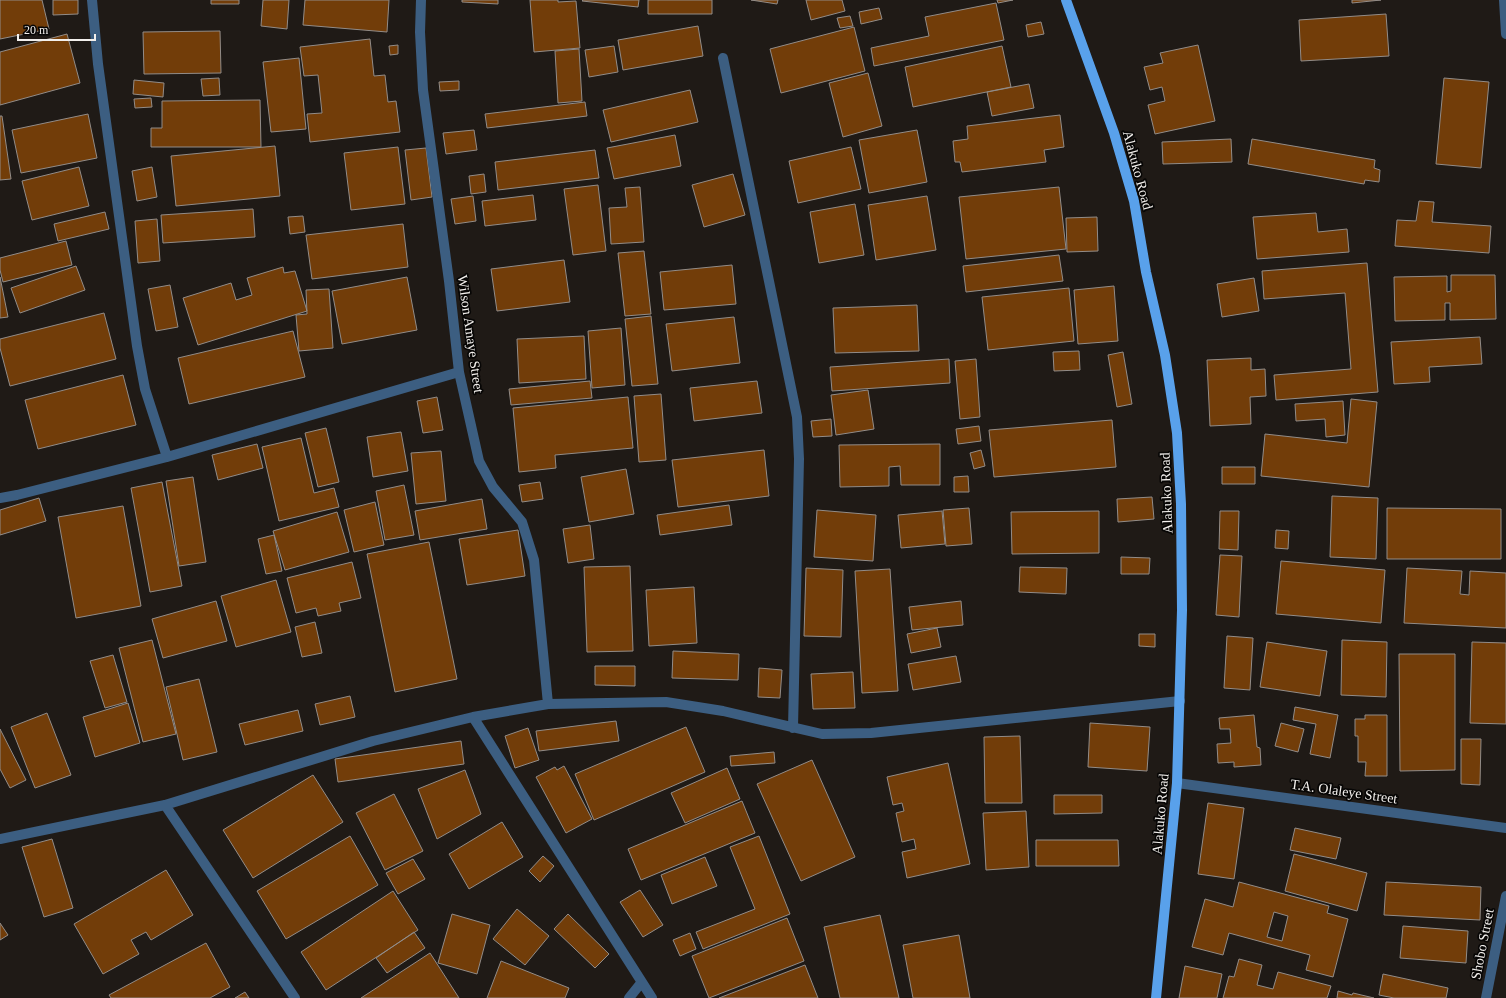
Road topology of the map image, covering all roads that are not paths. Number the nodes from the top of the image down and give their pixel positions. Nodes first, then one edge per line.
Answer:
1 (92, 0) edge
2 (421, 0) edge
3 (1066, 0) edge
4 (1504, 0) edge
5 (1506, 34) edge
6 (723, 58) dead end
7 (459, 372) junction
8 (167, 458) junction
9 (0, 498) edge
10 (1180, 700) junction
11 (548, 704) junction
12 (473, 717) junction
13 (793, 728) junction
14 (1177, 783) junction
15 (165, 805) junction
16 (1506, 828) edge
17 (0, 839) edge
18 (1506, 896) edge
19 (641, 983) junction
20 (295, 998) edge
21 (629, 998) edge
22 (652, 998) edge
23 (1156, 998) edge
24 (1486, 998) edge

1 - 8 street
2 - 7 street, Wilson Amaye Street
3 - 10 main road, Alakuko Road
4 - 5 street
6 - 13 street
7 - 8 street
7 - 11 street, Wilson Amaye Street
8 - 9 street
10 - 13 street
10 - 14 main road, Alakuko Road
11 - 12 street
11 - 13 street
12 - 15 street
12 - 19 street
14 - 16 street, T.A. Olaleye Street
14 - 23 main road, Alakuko Road
15 - 17 street
15 - 20 street
18 - 24 street, Shobo Street
19 - 21 street
19 - 22 street

